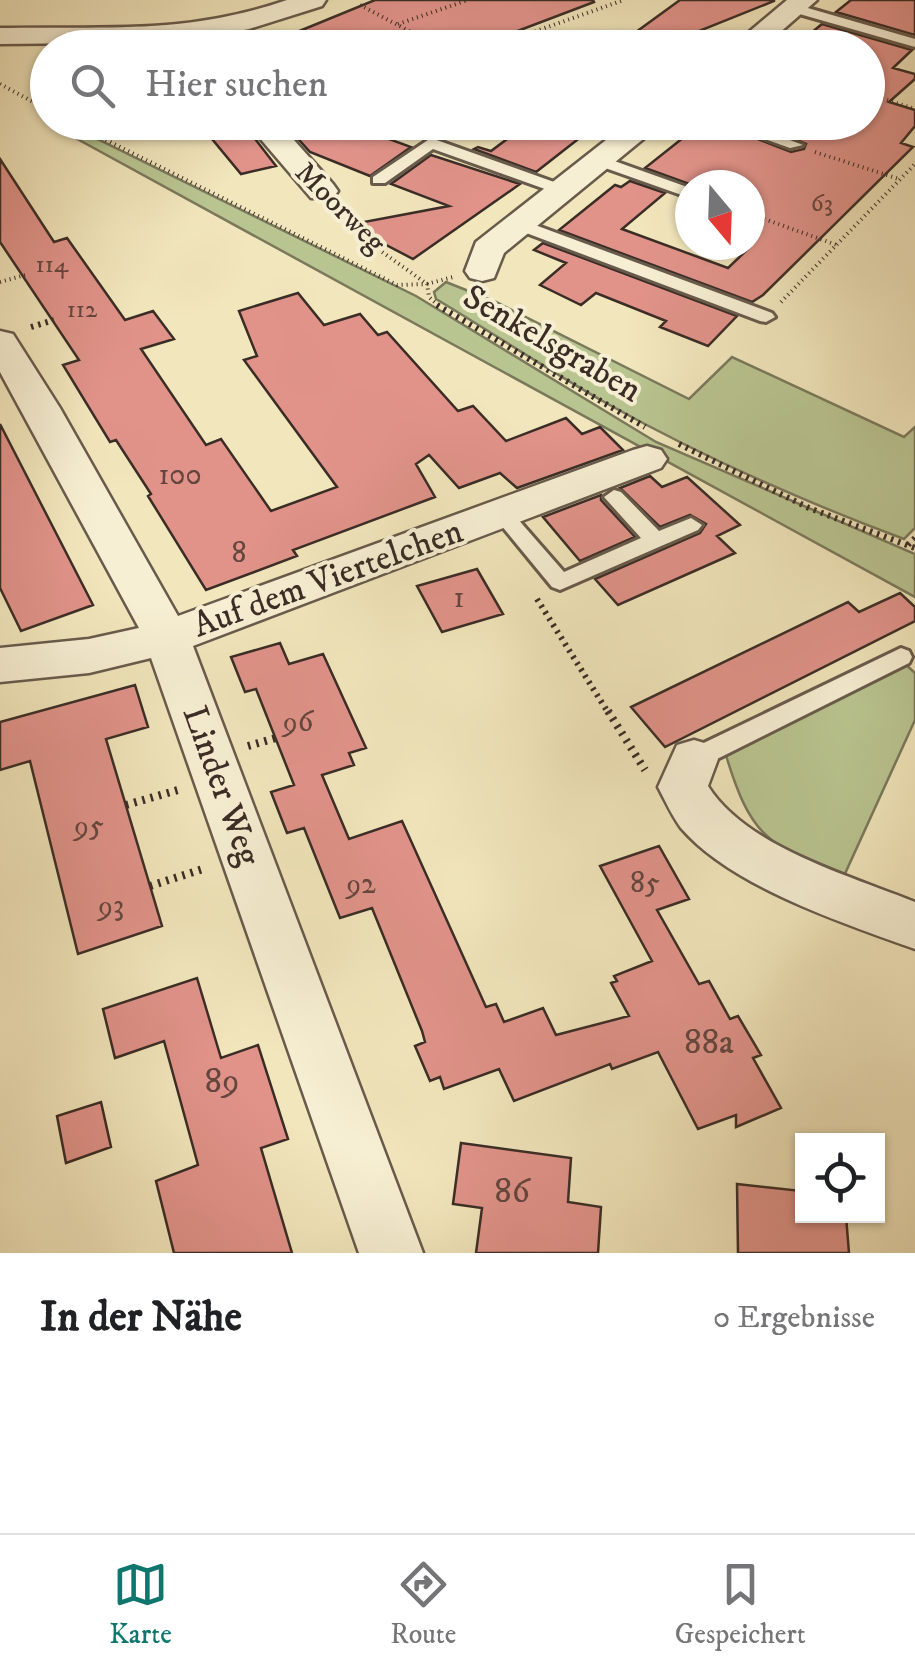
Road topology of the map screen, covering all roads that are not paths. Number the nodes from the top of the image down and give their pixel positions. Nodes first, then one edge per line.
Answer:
1 (313, 0) edge
2 (799, 4) edge
3 (42, 30) edge
4 (117, 30) edge
5 (226, 30) edge
6 (766, 30) edge
7 (876, 30) edge
8 (30, 32) edge
9 (0, 36) edge
10 (277, 140) edge
11 (626, 140) edge
12 (777, 140) edge
13 (794, 146) road end
14 (600, 161) junction
15 (379, 180) dead end
16 (675, 188) edge
17 (562, 190) junction
18 (322, 191) road end
19 (519, 224) junction
20 (482, 271) dead end
21 (766, 318) road end
22 (0, 342) edge
23 (657, 443) road end
24 (614, 497) dead end
25 (502, 514) junction
26 (691, 524) dead end
27 (655, 540) junction
28 (167, 638) junction
29 (900, 657) dead end
30 (0, 665) edge
31 (690, 775) joint
32 (915, 926) edge
33 (391, 1253) edge

1 - 5 street
2 - 6 street
2 - 7 lane
3 - 4 street
8 - 9 street
10 - 18 street, Moorweg
11 - 14 street
12 - 13 lane
14 - 16 lane
14 - 17 street
15 - 17 lane
17 - 19 street
19 - 20 street
19 - 21 lane
22 - 28 street, Linder Weg
23 - 25 street, Auf dem Viertelchen
24 - 27 lane
25 - 27 lane
25 - 28 street, Auf dem Viertelchen
26 - 27 lane
28 - 30 street, Auf dem Viertelchen
28 - 33 street, Linder Weg
29 - 31 lane
31 - 32 street

